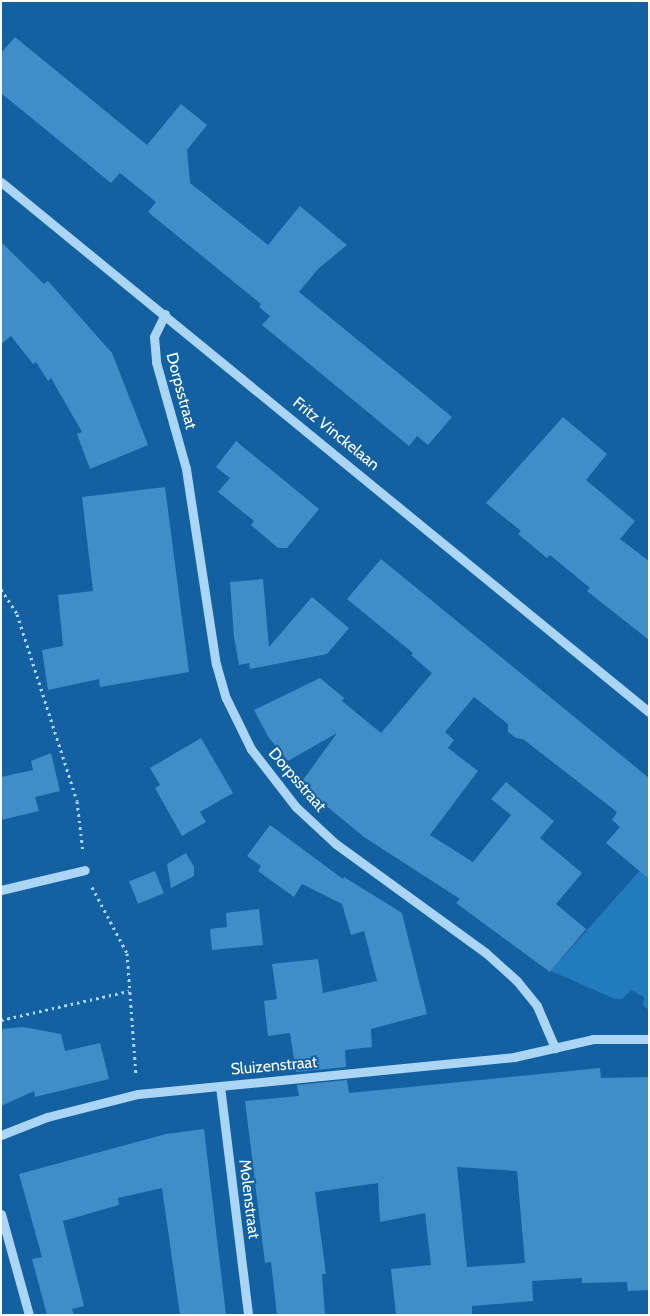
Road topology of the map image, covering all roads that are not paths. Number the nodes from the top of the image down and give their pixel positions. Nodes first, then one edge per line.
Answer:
1 (1, 182) edge
2 (165, 314) junction
3 (649, 712) edge
4 (85, 870) road end
5 (1, 890) edge
6 (649, 1039) edge
7 (555, 1048) junction
8 (220, 1086) junction
9 (1, 1135) edge
10 (1, 1214) edge
11 (29, 1315) edge
12 (248, 1315) edge

1 - 2 street, Fritz Vinckelaan
2 - 3 street, Fritz Vinckelaan
2 - 7 street, Dorpsstraat
4 - 5 street
6 - 7 street
7 - 8 street, Sluizenstraat
8 - 9 street, Sluizenstraat
8 - 12 street, Molenstraat
10 - 11 street

